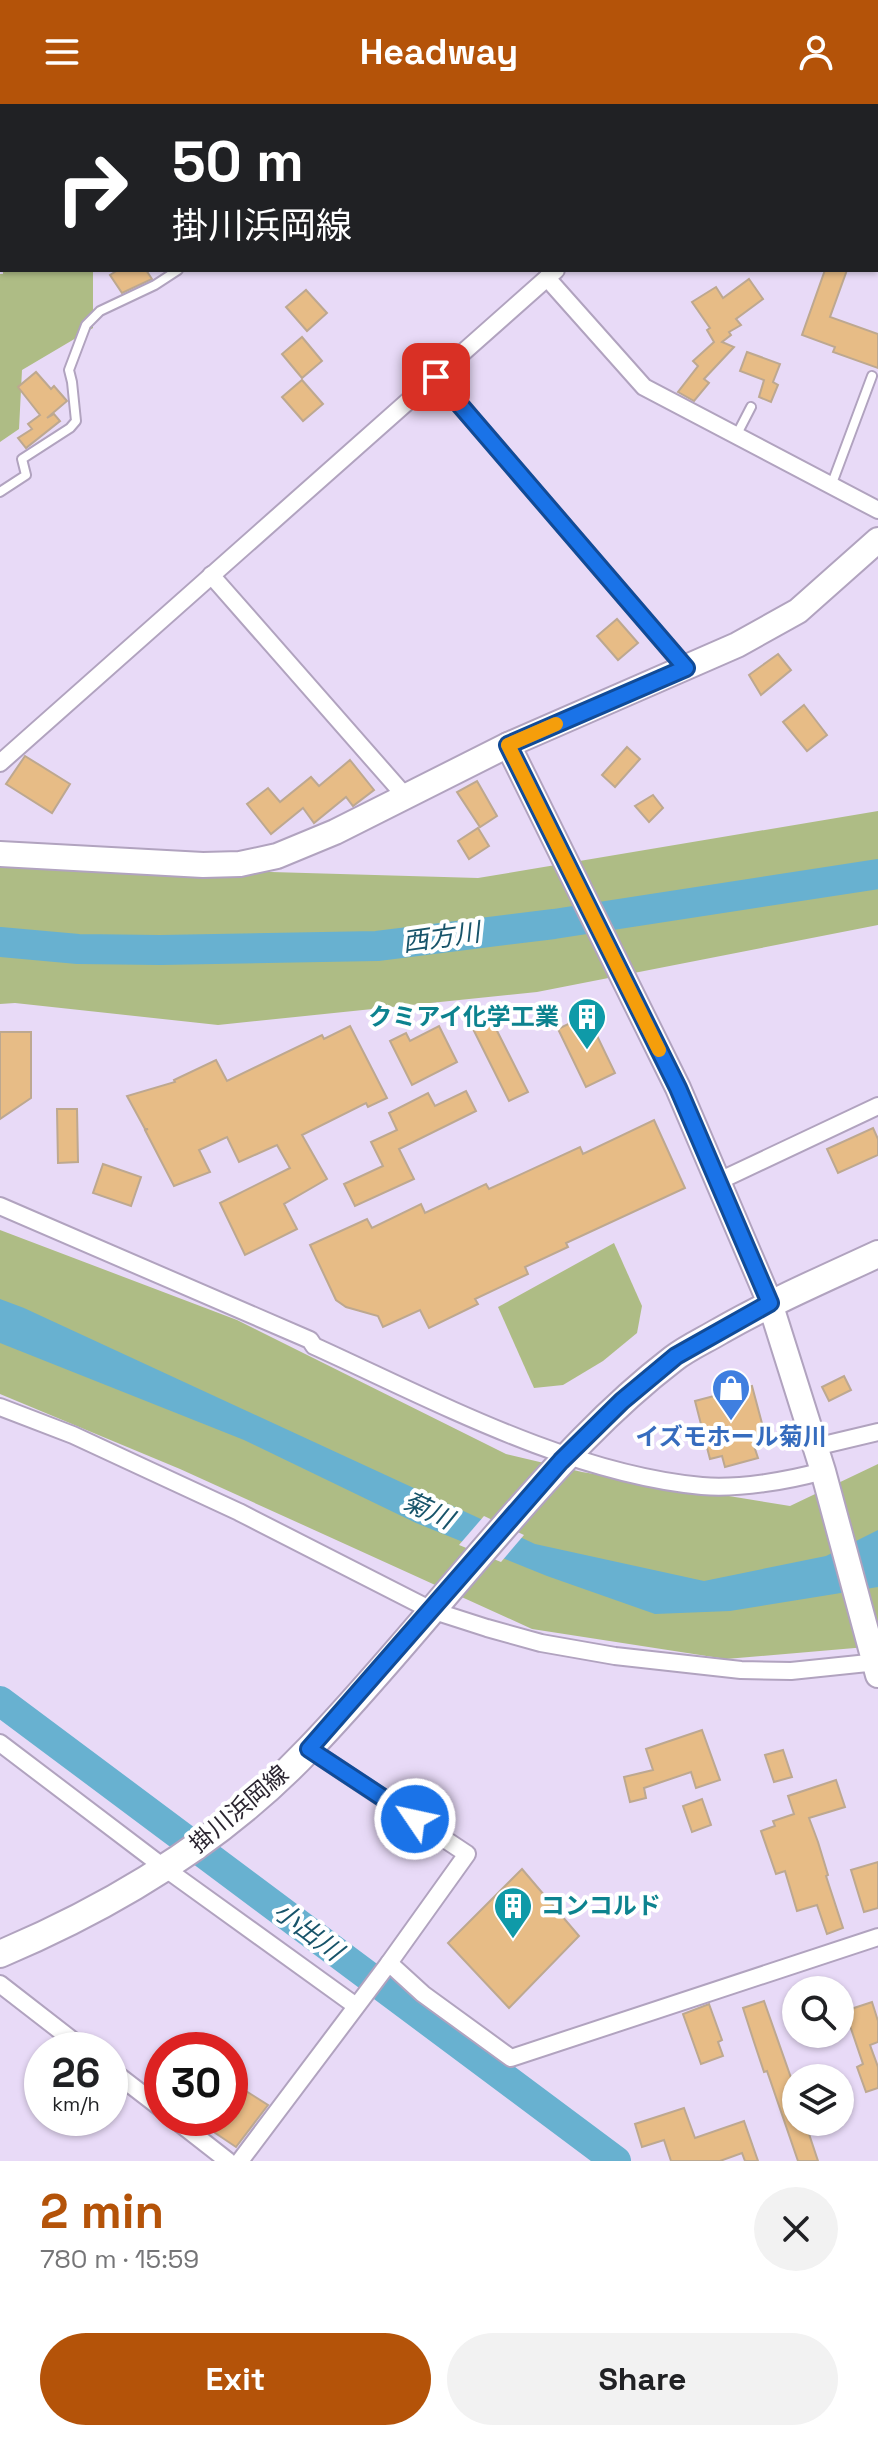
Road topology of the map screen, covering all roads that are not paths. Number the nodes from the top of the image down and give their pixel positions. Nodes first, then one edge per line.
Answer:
1 (175, 272) edge
2 (552, 274) edge
3 (872, 376) dead end
4 (436, 377) junction
5 (751, 407) dead end
6 (736, 436) junction
7 (831, 486) junction
8 (0, 492) edge
9 (878, 510) edge
10 (878, 540) edge
11 (211, 575) junction
12 (686, 668) junction
13 (508, 745) junction
14 (0, 763) edge
15 (406, 797) junction
16 (0, 854) edge
17 (878, 1106) edge
18 (719, 1181) junction
19 (0, 1206) edge
20 (878, 1254) edge
21 (770, 1303) junction
22 (0, 1407) edge
23 (878, 1432) edge
24 (815, 1447) junction
25 (565, 1458) junction
26 (824, 1477) junction
27 (431, 1610) junction
28 (876, 1664) edge
29 (0, 1743) edge
30 (309, 1749) junction
31 (170, 1865) junction
32 (878, 1937) edge
33 (0, 1954) edge
34 (389, 1963) junction
35 (0, 1984) edge
36 (356, 2006) junction
37 (62, 2032) edge
38 (128, 2083) edge
39 (144, 2095) edge
40 (196, 2136) edge
41 (228, 2161) edge
42 (240, 2161) edge

1 - 8 lane
2 - 4 street
2 - 6 street
3 - 7 lane
4 - 11 street
4 - 12 street
5 - 6 lane
6 - 7 street
7 - 9 street
10 - 12 street
11 - 14 street
11 - 15 street
12 - 13 street
13 - 15 street
13 - 18 street
15 - 16 street
17 - 18 street
18 - 21 street
19 - 25 street
20 - 21 main road, 掛川浜岡線
21 - 24 street
21 - 25 main road, 掛川浜岡線
22 - 27 street
23 - 24 street
24 - 26 street
25 - 26 street
25 - 27 main road, 掛川浜岡線
26 - 28 street
27 - 28 street
27 - 30 main road, 掛川浜岡線
29 - 31 street
30 - 31 main road, 掛川浜岡線
30 - 34 street
31 - 33 main road, 掛川浜岡線
31 - 36 street
32 - 34 street
34 - 36 street
35 - 37 street
36 - 42 street
38 - 39 street
40 - 41 street

